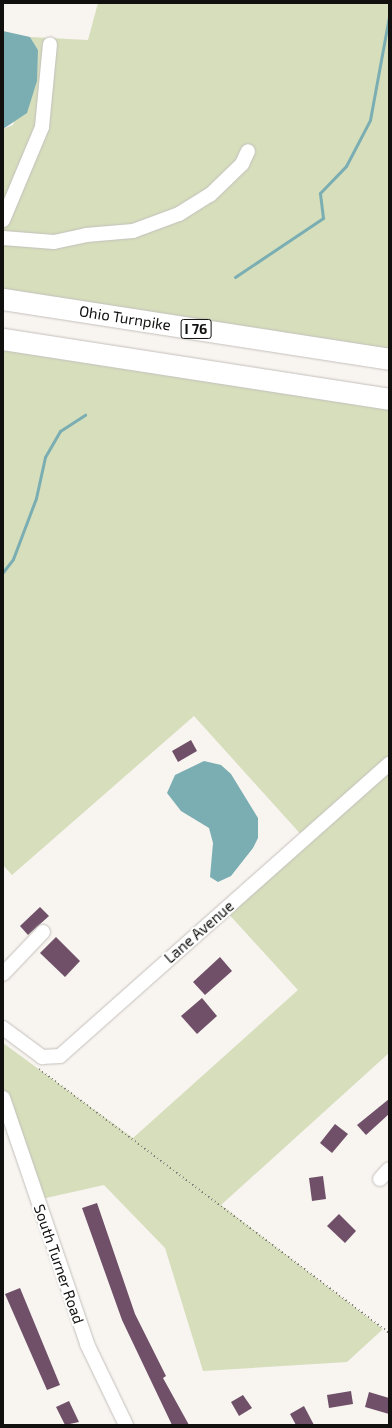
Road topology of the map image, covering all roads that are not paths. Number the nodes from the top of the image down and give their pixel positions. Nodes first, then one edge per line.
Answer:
1 (50, 44) dead end
2 (248, 151) dead end
3 (3, 220) edge
4 (3, 238) edge
5 (3, 299) edge
6 (3, 339) edge
7 (389, 359) edge
8 (389, 399) edge
9 (389, 764) edge
10 (43, 932) dead end
11 (3, 974) edge
12 (3, 1028) edge
13 (3, 1098) edge
14 (126, 1425) edge

1 - 3 street
2 - 4 street
5 - 7 highway, Ohio Turnpike / I 76
6 - 8 highway
9 - 12 street, Lane Avenue
10 - 11 street
13 - 14 street, South Turner Road

